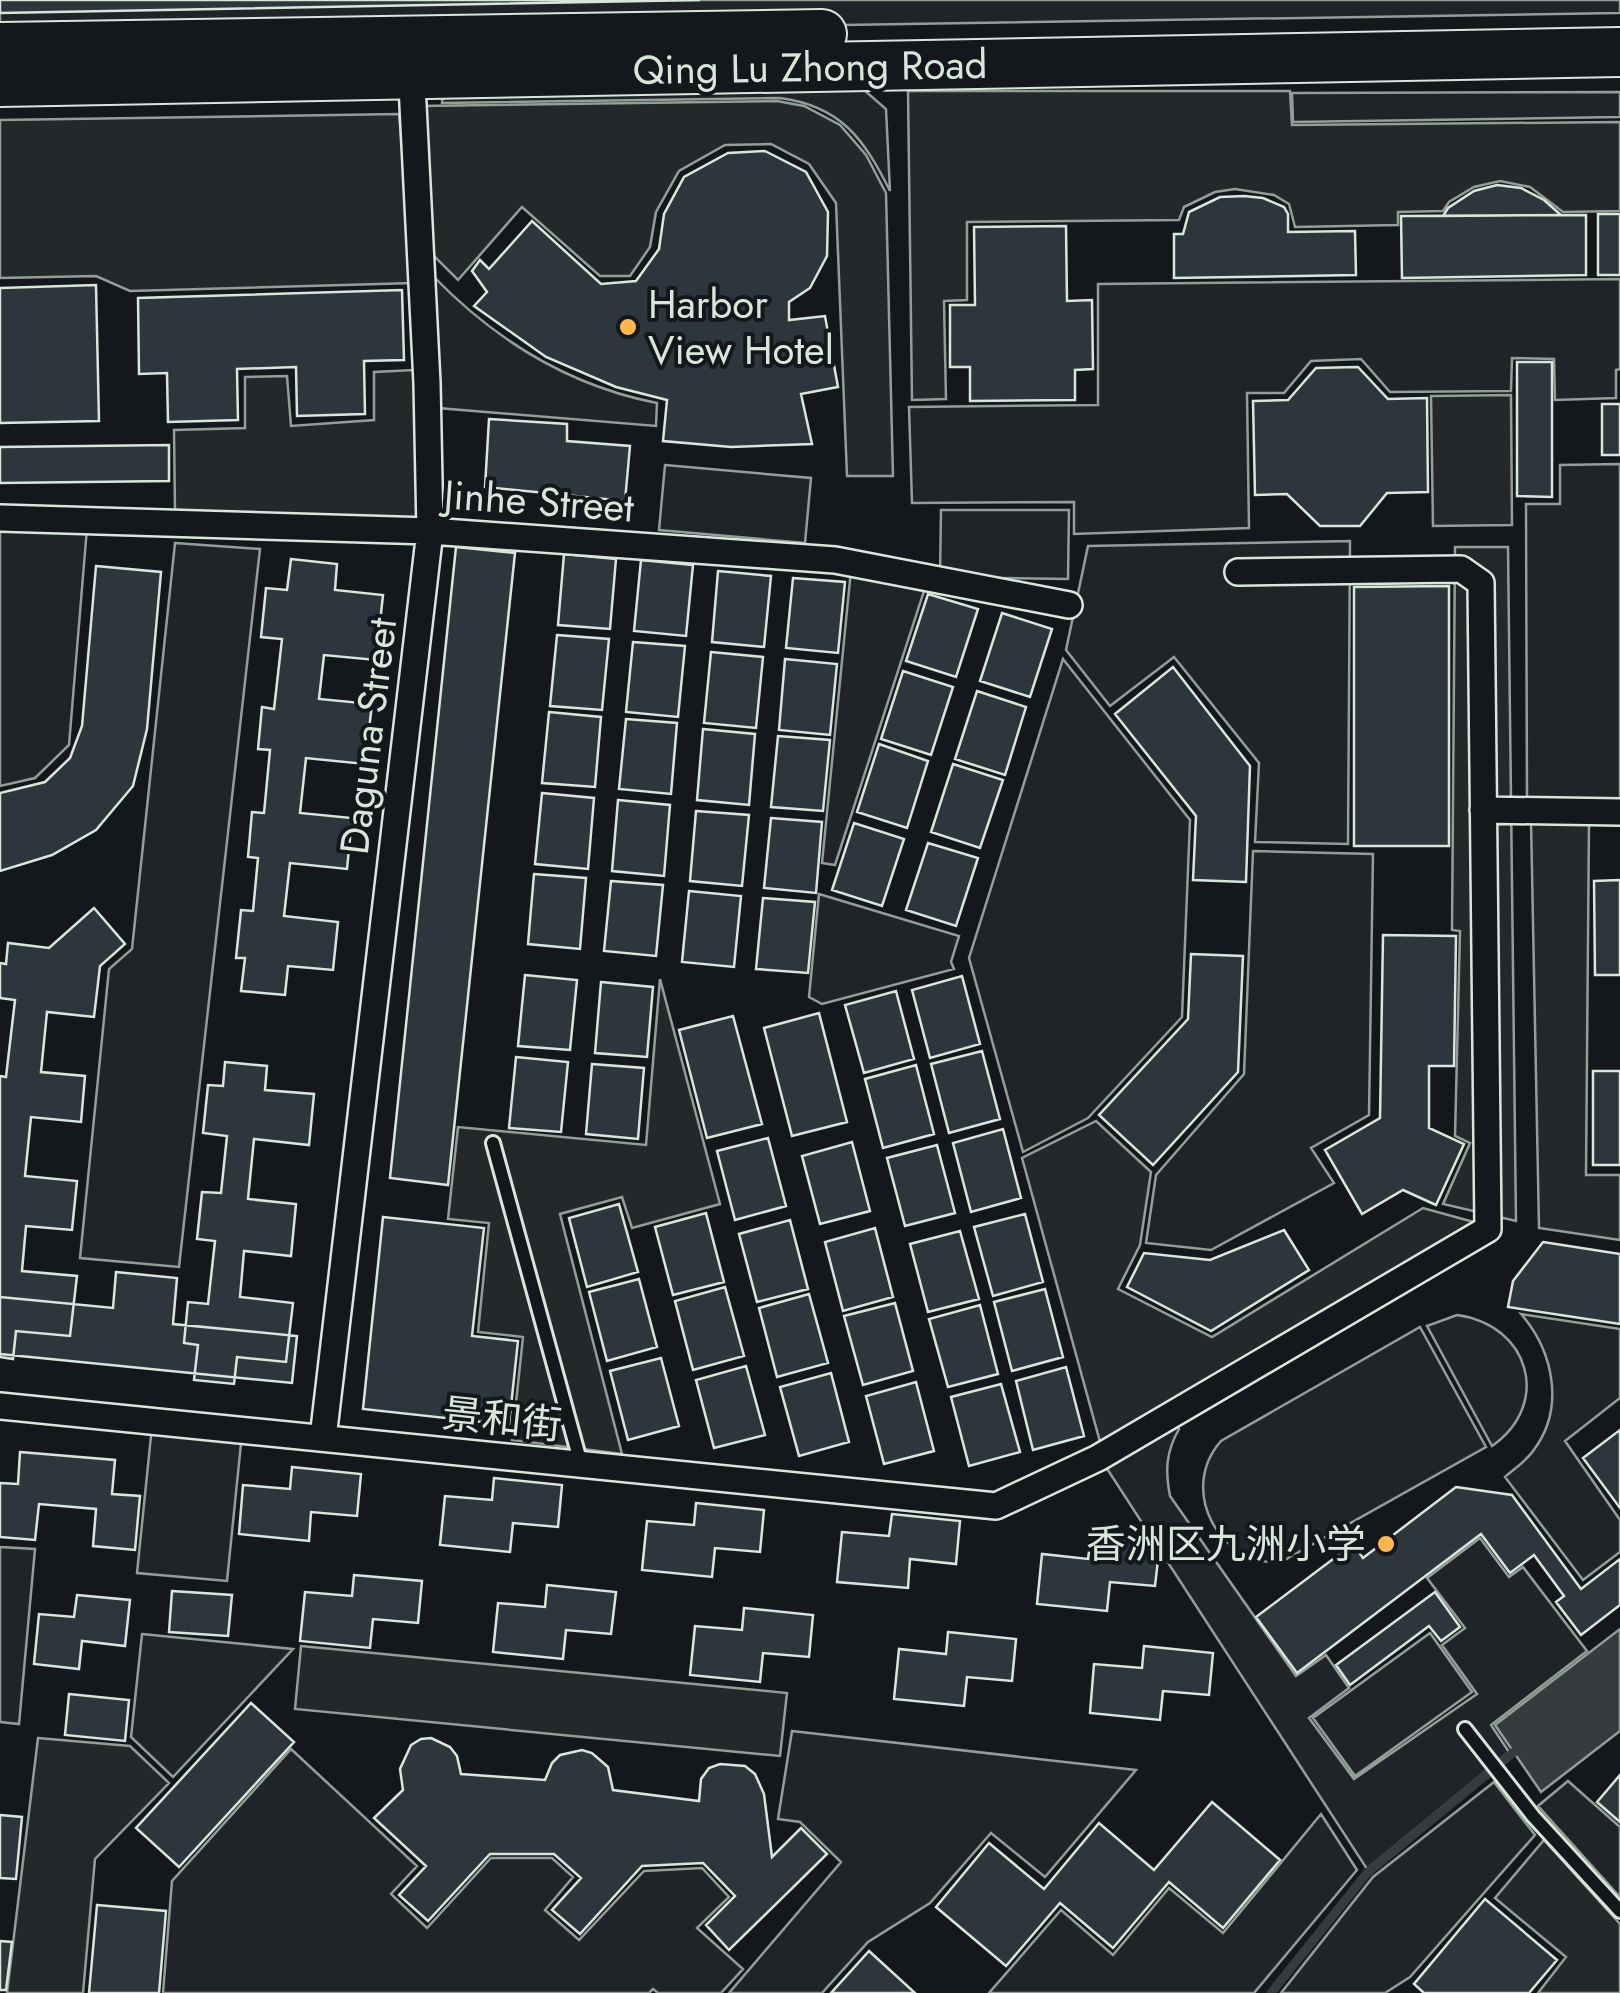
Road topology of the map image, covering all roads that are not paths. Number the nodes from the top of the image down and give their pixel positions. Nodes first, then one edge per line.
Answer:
1 (1620, 22) edge
2 (0, 47) edge
3 (1620, 52) edge
4 (411, 57) junction
5 (0, 82) edge
6 (0, 518) edge
7 (430, 531) junction
8 (1238, 572) dead end
9 (1069, 605) dead end
10 (1483, 810) junction
11 (1620, 812) edge
12 (493, 1142) dead end
13 (0, 1406) edge
14 (323, 1438) junction
15 (581, 1464) junction
16 (1464, 1729) dead end
17 (1620, 1911) edge

1 - 4 highway, Qing Lu Zhong Road
2 - 4 highway, Qing Lu Zhong Road
3 - 4 highway, Qing Lu Zhong Road
4 - 5 highway, Qing Lu Zhong Road
4 - 7 street, Daguna Street
6 - 7 street, Jinhe Street
7 - 9 street, Jinhe Street
7 - 14 street, Daguna Street
8 - 10 street
10 - 11 street
10 - 15 street, 景和街
12 - 15 lane
13 - 14 street, 景和街
14 - 15 street, 景和街
16 - 17 lane

